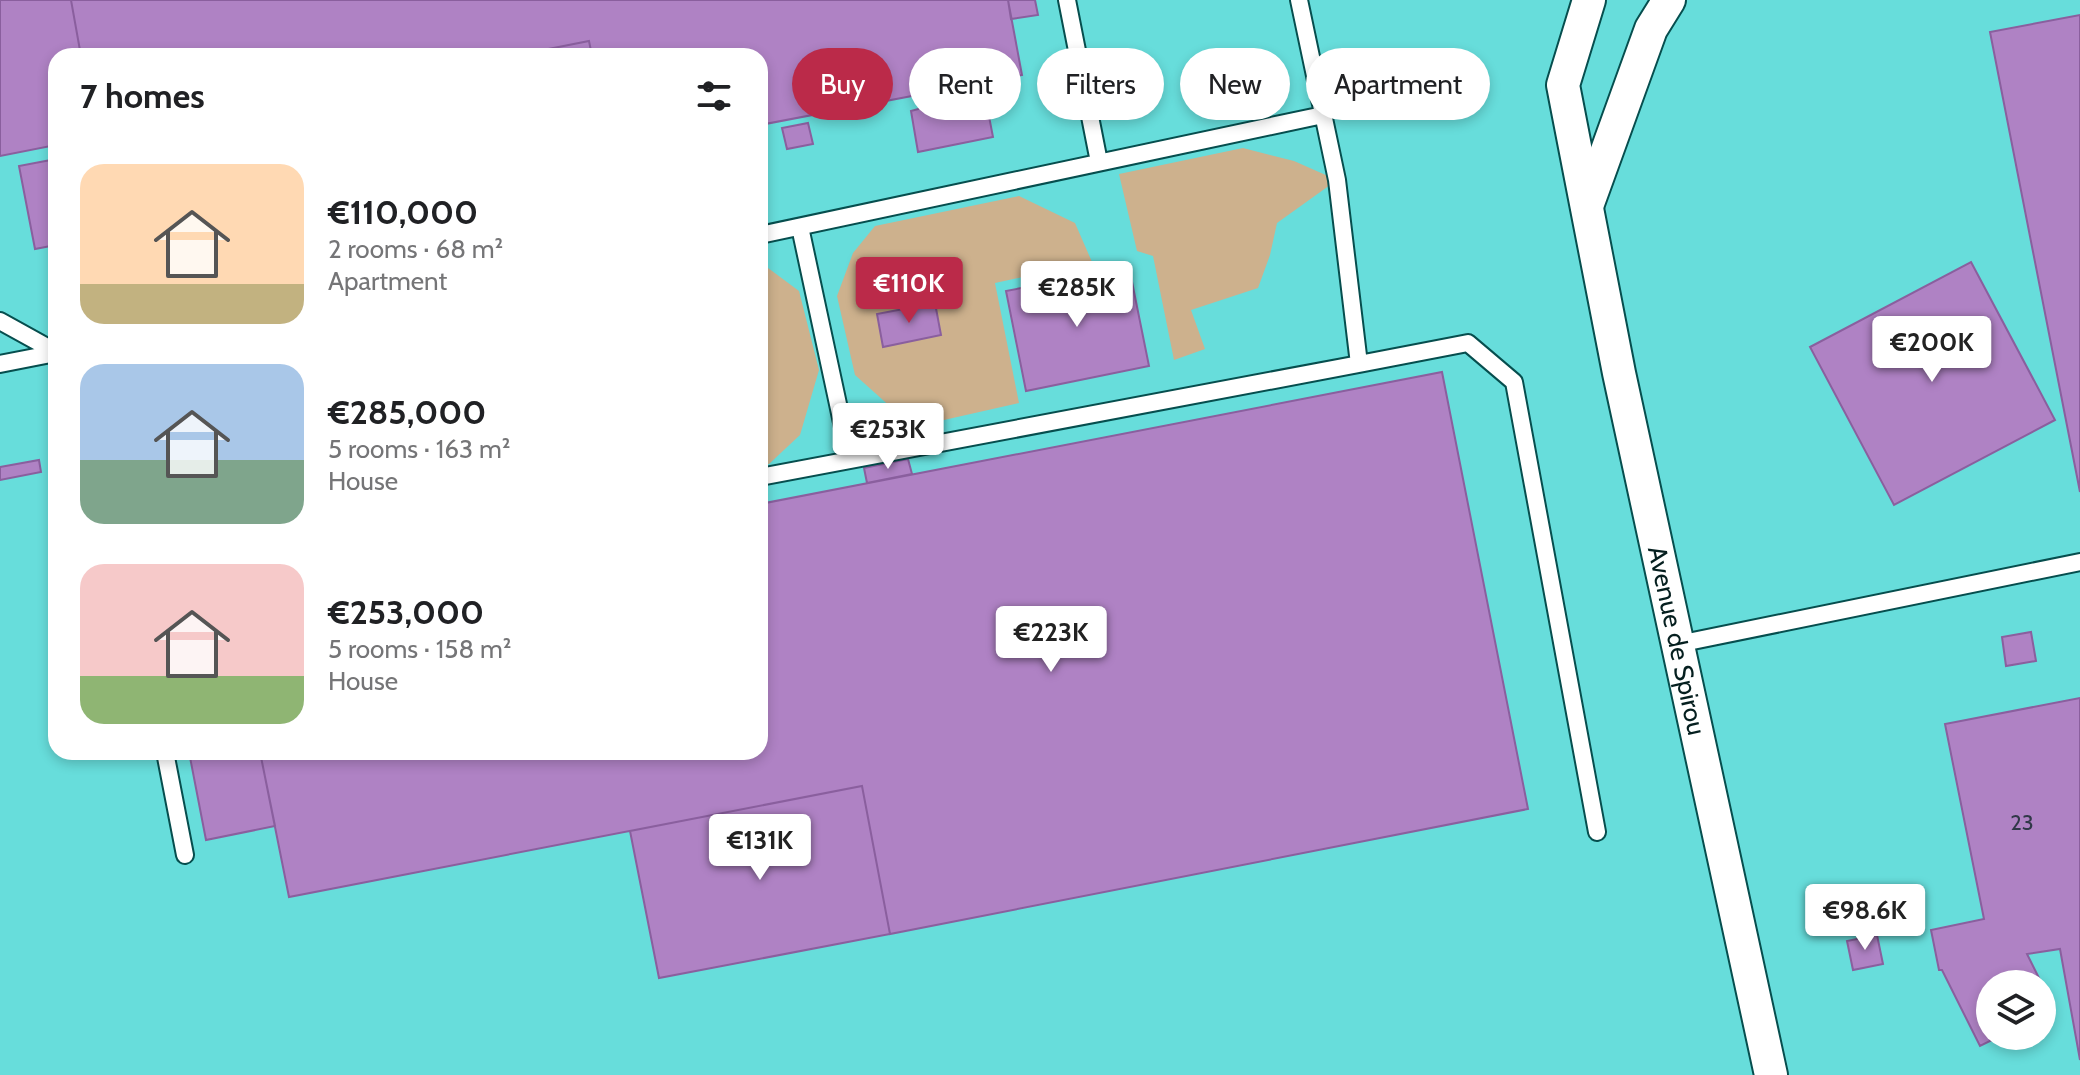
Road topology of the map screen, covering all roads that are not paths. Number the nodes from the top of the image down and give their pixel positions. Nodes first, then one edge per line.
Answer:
1 (1067, 0) edge
2 (1299, 0) edge
3 (1589, 0) edge
4 (1669, 0) edge
5 (1309, 48) edge
6 (1306, 119) edge
7 (1324, 120) edge
8 (1099, 162) junction
9 (1587, 206) junction
10 (800, 227) junction
11 (768, 233) edge
12 (0, 321) edge
13 (48, 348) edge
14 (48, 354) edge
15 (0, 364) edge
16 (1359, 364) junction
17 (850, 460) junction
18 (768, 475) edge
19 (2080, 562) edge
20 (1678, 644) junction
21 (167, 760) edge
22 (1597, 832) dead end
23 (185, 855) dead end
24 (1771, 1075) edge

1 - 8 lane
2 - 5 lane
3 - 9 street, Avenue de Spirou
4 - 9 street
6 - 8 lane
7 - 16 lane
8 - 10 lane
9 - 20 street, Avenue de Spirou
10 - 11 lane
10 - 17 lane
12 - 13 lane
14 - 15 lane
16 - 17 lane
16 - 22 lane
17 - 18 lane
19 - 20 lane
20 - 24 street, Avenue de Spirou
21 - 23 lane

